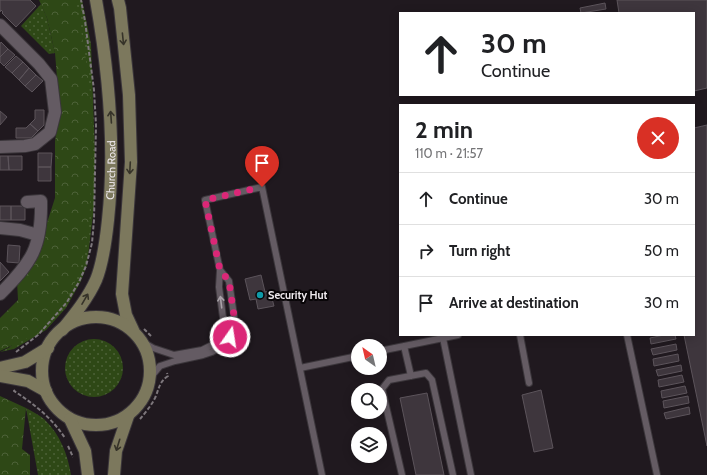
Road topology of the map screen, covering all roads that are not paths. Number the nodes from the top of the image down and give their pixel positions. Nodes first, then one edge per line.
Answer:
1 (96, 0) edge
2 (118, 0) edge
3 (0, 25) edge
4 (0, 147) edge
5 (27, 202) dead end
6 (0, 228) edge
7 (38, 235) junction
8 (220, 270) junction
9 (0, 294) edge
10 (62, 330) junction
11 (453, 336) edge
12 (520, 336) edge
13 (627, 336) edge
14 (138, 337) junction
15 (443, 338) junction
16 (404, 346) junction
17 (48, 348) junction
18 (387, 350) edge
19 (351, 357) edge
20 (0, 368) edge
21 (300, 368) junction
22 (0, 376) edge
23 (411, 376) junction
24 (150, 378) junction
25 (529, 383) dead end
26 (46, 391) junction
27 (70, 419) junction
28 (133, 419) junction
29 (88, 475) edge
30 (114, 475) edge
31 (322, 475) edge
32 (402, 475) edge
33 (453, 475) edge
34 (471, 475) edge
35 (657, 475) edge

10 -> 1 main road, Church Road
2 -> 14 main road, Church Road
3 - 4 street
5 - 7 street
6 - 7 street
7 - 9 street
14 -> 8 lane
8 - 21 lane
8 - 24 lane
10 - 14 main road
10 - 17 main road
11 - 15 lane
12 - 25 lane
13 - 35 lane
14 - 24 main road
15 - 16 lane
15 - 34 lane
16 - 18 lane
16 - 23 lane
17 - 20 main road
17 - 26 main road
19 - 21 lane
21 - 31 lane
22 - 26 main road
23 - 32 lane
23 - 33 lane
24 - 28 main road
26 - 27 main road
27 - 28 main road
27 - 29 main road
28 -> 30 main road

